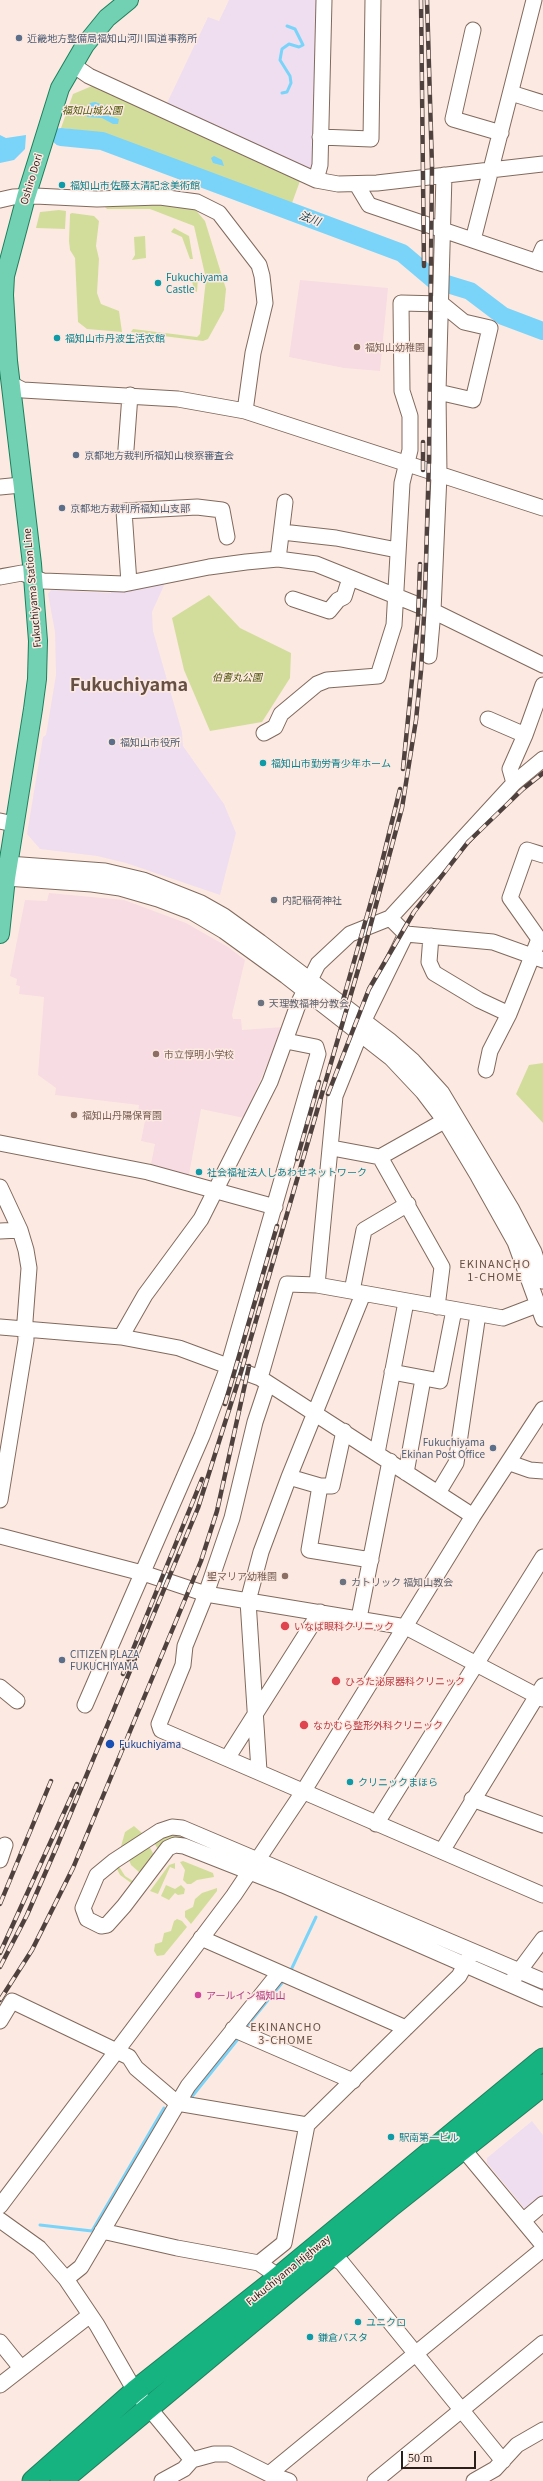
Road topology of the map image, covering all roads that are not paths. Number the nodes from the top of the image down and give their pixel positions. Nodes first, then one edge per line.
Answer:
1 (129, 0) edge
2 (324, 0) edge
3 (373, 0) edge
4 (534, 0) edge
5 (474, 30) dead end
6 (73, 65) junction
7 (511, 93) junction
8 (543, 103) edge
9 (501, 133) junction
10 (320, 137) junction
11 (543, 164) edge
12 (491, 170) junction
13 (444, 176) junction
14 (316, 180) junction
15 (357, 185) junction
16 (26, 197) junction
17 (0, 200) edge
18 (443, 230) junction
19 (473, 240) junction
20 (543, 248) edge
21 (540, 263) edge
22 (441, 299) junction
23 (4, 362) edge
24 (4, 382) edge
25 (438, 392) junction
26 (130, 395) junction
27 (245, 411) junction
28 (126, 449) dead end
29 (407, 464) junction
30 (439, 475) junction
31 (21, 485) junction
32 (0, 487) edge
33 (285, 502) dead end
34 (543, 508) edge
35 (282, 532) junction
36 (227, 537) dead end
37 (397, 550) junction
38 (278, 559) junction
39 (0, 577) edge
40 (33, 577) junction
41 (350, 578) junction
42 (129, 583) junction
43 (396, 597) junction
44 (293, 599) dead end
45 (433, 611) junction
46 (429, 656) dead end
47 (543, 665) edge
48 (543, 685) edge
49 (488, 719) dead end
50 (264, 734) dead end
51 (525, 736) junction
52 (543, 759) edge
53 (514, 783) junction
54 (7, 822) edge
55 (543, 855) edge
56 (5, 875) edge
57 (390, 918) junction
58 (0, 934) edge
59 (406, 934) junction
60 (431, 936) junction
61 (538, 958) edge
62 (306, 984) junction
63 (509, 1014) junction
64 (362, 1028) junction
65 (286, 1041) junction
66 (486, 1070) dead end
67 (450, 1117) junction
68 (0, 1143) edge
69 (332, 1148) junction
70 (380, 1157) junction
71 (0, 1187) edge
72 (214, 1190) junction
73 (408, 1204) junction
74 (275, 1207) junction
75 (20, 1230) junction
76 (0, 1231) edge
77 (538, 1250) edge
78 (543, 1281) edge
79 (317, 1285) junction
80 (358, 1293) junction
81 (406, 1302) junction
82 (537, 1305) junction
83 (437, 1307) junction
84 (454, 1310) junction
85 (478, 1314) junction
86 (543, 1319) edge
87 (0, 1327) edge
88 (26, 1329) junction
89 (121, 1337) junction
90 (228, 1366) junction
91 (392, 1372) junction
92 (424, 1379) junction
93 (264, 1380) junction
94 (543, 1409) edge
95 (313, 1412) junction
96 (344, 1431) junction
97 (4, 1446) edge
98 (377, 1453) junction
99 (390, 1461) junction
100 (510, 1463) junction
101 (543, 1471) edge
102 (406, 1473) junction
103 (289, 1477) junction
104 (320, 1486) junction
105 (438, 1493) junction
106 (0, 1500) edge
107 (473, 1516) junction
108 (0, 1536) edge
109 (543, 1557) edge
110 (371, 1560) junction
111 (141, 1572) junction
112 (206, 1594) junction
113 (248, 1601) junction
114 (320, 1612) junction
115 (359, 1618) junction
116 (406, 1626) junction
117 (476, 1664) junction
118 (0, 1687) edge
119 (541, 1693) edge
120 (17, 1701) dead end
121 (85, 1705) dead end
122 (255, 1716) junction
123 (228, 1758) junction
124 (258, 1771) junction
125 (303, 1792) junction
126 (472, 1799) junction
127 (376, 1824) junction
128 (543, 1825) edge
129 (5, 1846) dead end
130 (442, 1851) junction
131 (258, 1859) junction
132 (0, 1860) edge
133 (249, 1872) junction
134 (543, 1895) edge
135 (201, 1938) junction
136 (543, 1939) edge
137 (470, 1958) junction
138 (520, 1971) junction
139 (279, 1974) junction
140 (543, 1981) edge
141 (510, 1984) junction
142 (6, 1998) edge
143 (543, 1999) edge
144 (0, 2021) edge
145 (406, 2028) junction
146 (233, 2029) junction
147 (116, 2050) junction
148 (543, 2059) edge
149 (353, 2081) junction
150 (543, 2085) edge
151 (177, 2103) junction
152 (307, 2125) junction
153 (464, 2150) junction
154 (543, 2204) edge
155 (0, 2206) edge
156 (0, 2220) edge
157 (524, 2220) junction
158 (102, 2231) junction
159 (543, 2245) edge
160 (327, 2249) junction
161 (543, 2249) edge
162 (259, 2263) junction
163 (280, 2277) junction
164 (66, 2279) junction
165 (90, 2315) junction
166 (0, 2342) edge
167 (543, 2343) edge
168 (415, 2354) junction
169 (20, 2368) junction
170 (0, 2385) edge
171 (135, 2392) junction
172 (148, 2408) junction
173 (461, 2410) junction
174 (543, 2430) edge
175 (192, 2460) junction
176 (503, 2461) junction
177 (269, 2474) junction
178 (33, 2481) edge
179 (61, 2481) edge
180 (162, 2481) edge
181 (289, 2481) edge
182 (375, 2481) edge
183 (474, 2481) edge

1 - 6 main road, Oshiro Dori
2 - 10 street
3 - 10 street
4 - 7 street
5 - 9 street
6 - 14 street
6 - 16 main road, Oshiro Dori
7 - 8 street
7 - 9 street
9 - 12 street
10 - 14 street
11 - 12 street
12 - 13 street
12 - 19 street
13 - 15 street
13 - 18 street
14 - 15 street
15 - 18 street
16 - 17 street
16 - 23 main road, Oshiro Dori
16 - 27 street
18 - 19 street
18 - 22 street
19 - 21 street
20 - 21 street
22 - 25 street
22 - 25 street
22 - 29 street
23 - 24 main road, Oshiro Dori
24 - 26 street
24 - 31 main road, Fukuchiyama Station Line
25 - 30 street
26 - 27 street
26 - 28 street
27 - 29 street
29 - 30 street
29 - 37 street
30 - 34 street
30 - 45 street
31 - 32 street
31 - 40 main road, Fukuchiyama Station Line
33 - 35 street
35 - 37 street
35 - 38 street
36 - 42 street
37 - 43 street
38 - 41 street
38 - 42 street
39 - 40 street
40 - 42 street
40 - 54 main road, Fukuchiyama Station Line
41 - 43 street
41 - 44 street
43 - 45 street
43 - 50 street
45 - 46 street
45 - 47 street
48 - 51 street
49 - 51 street
51 - 53 street
52 - 53 street
53 - 57 street
54 - 56 main road, Fukuchiyama Station Line
55 - 61 street
56 - 58 main road, Fukuchiyama Station Line
56 - 62 street
57 - 59 street
57 - 62 street
59 - 60 street
59 - 64 street
60 - 61 street
60 - 63 street
61 - 63 street
62 - 64 street
62 - 65 street
63 - 66 street
64 - 67 street
64 - 69 street
65 - 72 street
65 - 74 street
67 - 70 street
67 - 77 street
67 - 82 street
68 - 72 street
69 - 70 street
69 - 79 street
70 - 73 street
71 - 75 street
72 - 74 street
72 - 89 street
73 - 80 street
73 - 83 street
74 - 90 street
75 - 76 street
75 - 88 street
77 - 78 street
79 - 80 street
79 - 93 street
80 - 81 street
80 - 95 street
81 - 83 street
81 - 91 street
82 - 85 street
82 - 86 street
83 - 84 street
84 - 85 street
84 - 92 street
85 - 105 street
87 - 88 street
88 - 89 street
88 - 97 street
89 - 90 street
90 - 93 street
90 - 111 street
91 - 92 street
91 - 98 street
92 - 102 street
93 - 95 street
93 - 112 street
94 - 100 street
95 - 96 street
95 - 103 street
96 - 98 street
96 - 104 street
97 - 106 street
98 - 99 street
99 - 102 street
99 - 110 street
100 - 101 street
100 - 107 street
102 - 105 street
103 - 104 street
103 - 113 street
104 - 110 street
105 - 107 street
107 - 116 street
108 - 111 street
109 - 117 street
110 - 115 street
111 - 112 street
111 - 121 street
112 - 113 street
112 - 123 street
113 - 114 street
113 - 122 street
114 - 115 street
114 - 122 street
115 - 116 street
116 - 117 street
116 - 125 street
117 - 119 street
117 - 127 street
118 - 120 street
119 - 126 street
122 - 123 street
122 - 124 street
123 - 124 street
124 - 125 street
125 - 127 street
125 - 131 street
126 - 128 street
126 - 130 street
127 - 130 street
129 - 132 street
130 - 134 street
131 - 133 street
131 - 133 street
131 - 137 street
133 - 135 street
133 - 137 street
135 - 139 street
135 - 147 street
136 - 138 street
137 - 138 street
137 - 141 street
137 - 145 street
138 - 140 street
138 - 141 street
139 - 145 street
139 - 146 street
141 - 143 street
142 - 144 street
142 - 147 street
145 - 149 street
146 - 149 street
146 - 151 street
147 - 151 street
147 - 155 street
148 - 160 highway, Fukuchiyama Highway
149 - 152 street
150 - 153 highway, Fukuchiyama Highway
151 - 152 street
151 - 158 street
152 - 162 street
153 - 157 street
153 - 160 highway, Fukuchiyama Highway
154 - 157 street
156 - 164 street
157 - 159 street
158 - 162 street
158 - 164 street
160 - 163 highway, Fukuchiyama Highway
160 - 168 street
160 - 172 highway, Fukuchiyama Highway
161 - 168 street
162 - 163 street
163 - 171 highway, Fukuchiyama Highway
164 - 165 street
165 - 169 street
165 - 171 street
166 - 169 street
167 - 173 street
168 - 173 street
168 - 177 street
169 - 170 street
171 - 172 street
171 - 178 highway, Fukuchiyama Highway
172 - 175 street
172 - 179 highway, Fukuchiyama Highway
173 - 176 street
173 - 182 street
174 - 176 street
175 - 177 street
175 - 180 street
176 - 183 street
177 - 181 street

